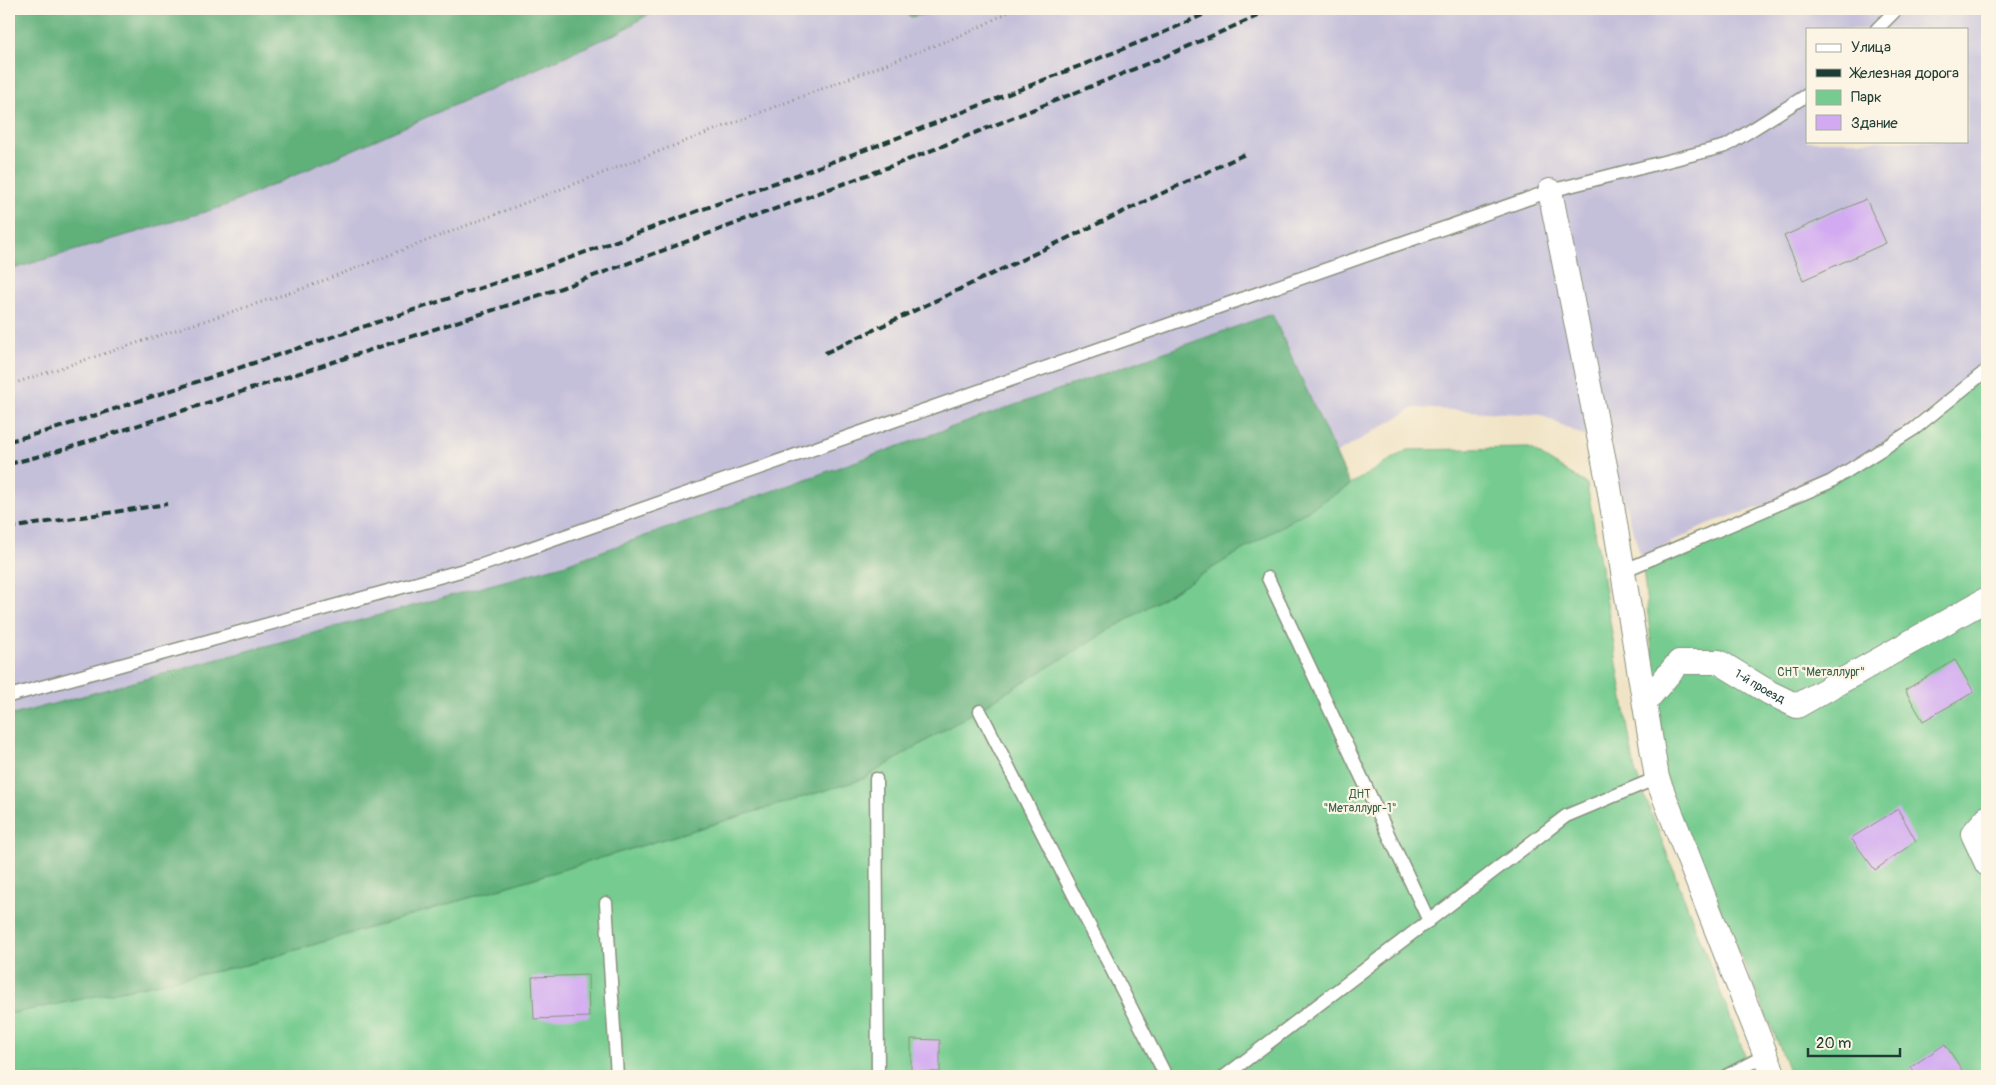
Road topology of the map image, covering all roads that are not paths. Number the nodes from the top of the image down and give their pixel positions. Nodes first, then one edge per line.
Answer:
1 (1897, 9) edge
2 (1879, 28) edge
3 (1806, 96) edge
4 (1550, 191) junction
5 (1987, 370) edge
6 (1623, 571) junction
7 (1268, 578) dead end
8 (1987, 599) edge
9 (9, 696) edge
10 (1645, 702) junction
11 (980, 711) dead end
12 (1657, 778) junction
13 (876, 779) dead end
14 (1987, 818) edge
15 (1987, 864) edge
16 (606, 903) dead end
17 (1429, 921) junction
18 (1770, 1066) edge
19 (617, 1076) edge
20 (878, 1076) edge
21 (1166, 1076) edge
22 (1225, 1076) edge
23 (1726, 1076) edge

1 - 2 lane
3 - 4 lane
4 - 6 street
4 - 9 lane
5 - 6 lane
6 - 10 street
7 - 17 lane
8 - 10 street, 1-й проезд
10 - 12 street
11 - 21 lane
12 - 17 lane
12 - 18 street
13 - 20 lane
14 - 15 street
16 - 19 lane
17 - 22 lane
18 - 23 lane

